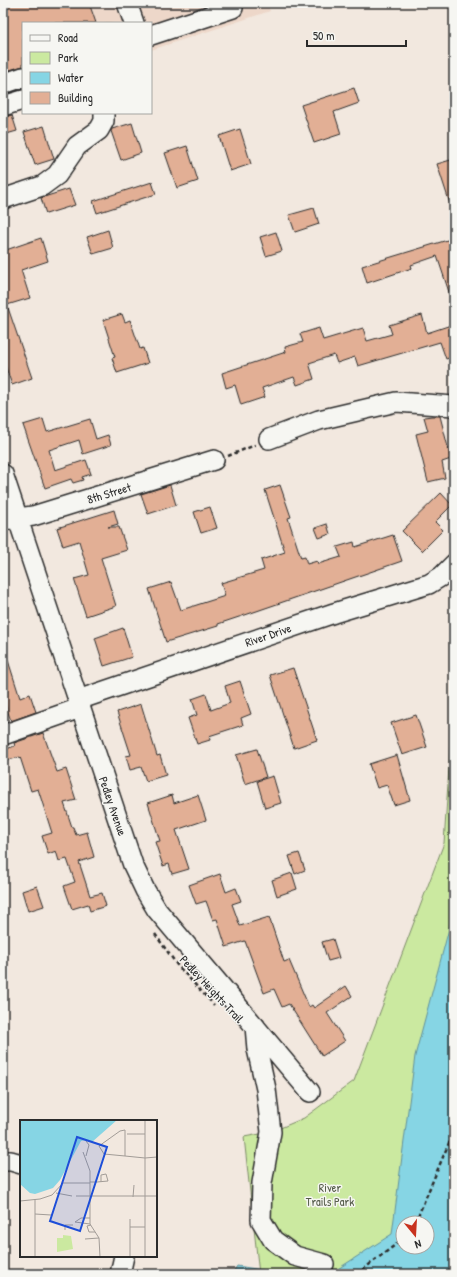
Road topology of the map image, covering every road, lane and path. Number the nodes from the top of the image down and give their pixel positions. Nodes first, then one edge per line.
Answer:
1 (127, 3) edge
2 (232, 3) edge
3 (134, 22) edge
4 (152, 35) edge
5 (22, 77) edge
6 (3, 84) edge
7 (22, 100) edge
8 (3, 106) edge
9 (104, 114) edge
10 (3, 199) edge
11 (454, 406) edge
12 (269, 439) joint
13 (214, 460) joint
14 (3, 474) edge
15 (10, 519) edge
16 (454, 541) edge
17 (451, 559) edge
18 (79, 704) junction
19 (3, 735) edge
20 (150, 928) dead end
21 (219, 1010) dead end
22 (255, 1026) junction
23 (310, 1092) dead end
24 (454, 1132) edge
25 (3, 1161) edge
26 (20, 1164) edge
27 (418, 1215) edge
28 (395, 1245) edge
29 (124, 1257) edge
30 (324, 1264) dead end
31 (120, 1274) edge
32 (357, 1274) edge

1 - 3 street
2 - 4 street
5 - 6 street
7 - 8 street
9 - 10 street
11 - 12 street
12 - 13 path
13 - 15 street, 8th Street
14 - 15 street, Pedley Avenue
15 - 18 street, Pedley Avenue
16 - 17 path
17 - 18 street, River Drive
18 - 19 street, River Drive
18 - 22 street, Pedley Avenue
20 - 21 path, Pedley Heights Trail
22 - 23 street, Pedley Avenue
22 - 30 street
24 - 27 path
25 - 26 street
28 - 32 path
29 - 31 street

